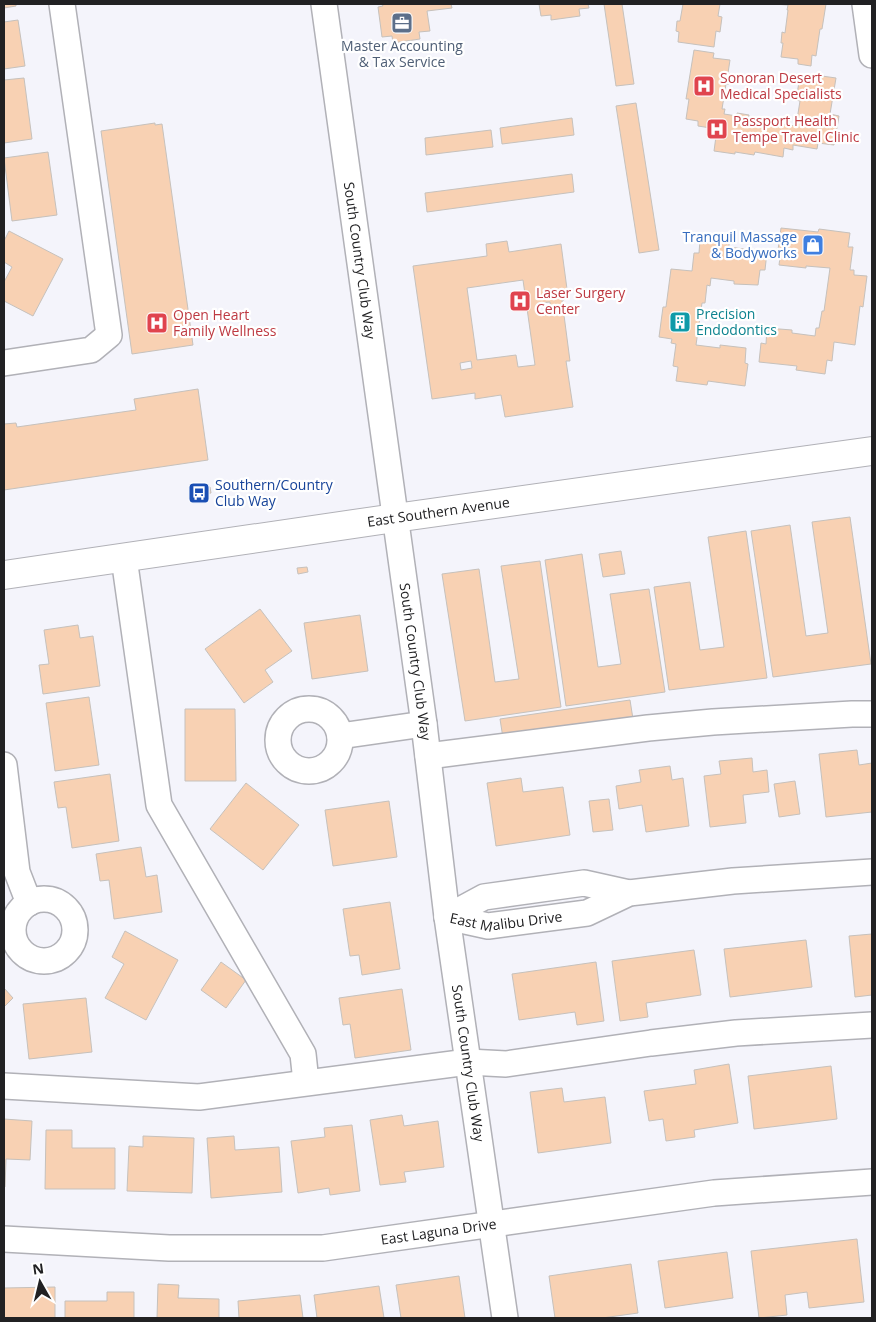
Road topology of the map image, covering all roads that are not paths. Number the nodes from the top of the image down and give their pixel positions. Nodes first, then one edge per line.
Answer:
1 (62, 4) edge
2 (324, 4) edge
3 (865, 4) edge
4 (872, 55) edge
5 (4, 363) edge
6 (872, 451) edge
7 (395, 518) junction
8 (124, 558) junction
9 (4, 576) edge
10 (872, 714) edge
11 (424, 724) junction
12 (340, 736) dead end
13 (428, 756) junction
14 (4, 765) edge
15 (872, 872) edge
16 (29, 903) dead end
17 (447, 918) junction
18 (872, 1025) edge
19 (468, 1062) junction
20 (306, 1082) junction
21 (4, 1086) edge
22 (872, 1182) edge
23 (492, 1224) junction
24 (4, 1239) edge
25 (505, 1318) edge

1 - 5 street
2 - 7 street, South Country Club Way
3 - 4 street
6 - 7 main road, East Southern Avenue
7 - 8 main road, East Southern Avenue
7 - 11 street, South Country Club Way
8 - 9 main road, East Southern Avenue
8 - 20 street
10 - 13 street
11 - 12 street
11 - 13 street, South Country Club Way
13 - 17 street, South Country Club Way
14 - 16 street
15 - 17 street, East Malibu Drive
17 - 19 street, South Country Club Way
18 - 19 street
19 - 20 street
19 - 23 street, South Country Club Way
20 - 21 street
22 - 23 street, East Laguna Drive
23 - 24 street, East Laguna Drive
23 - 25 street, South Country Club Way

